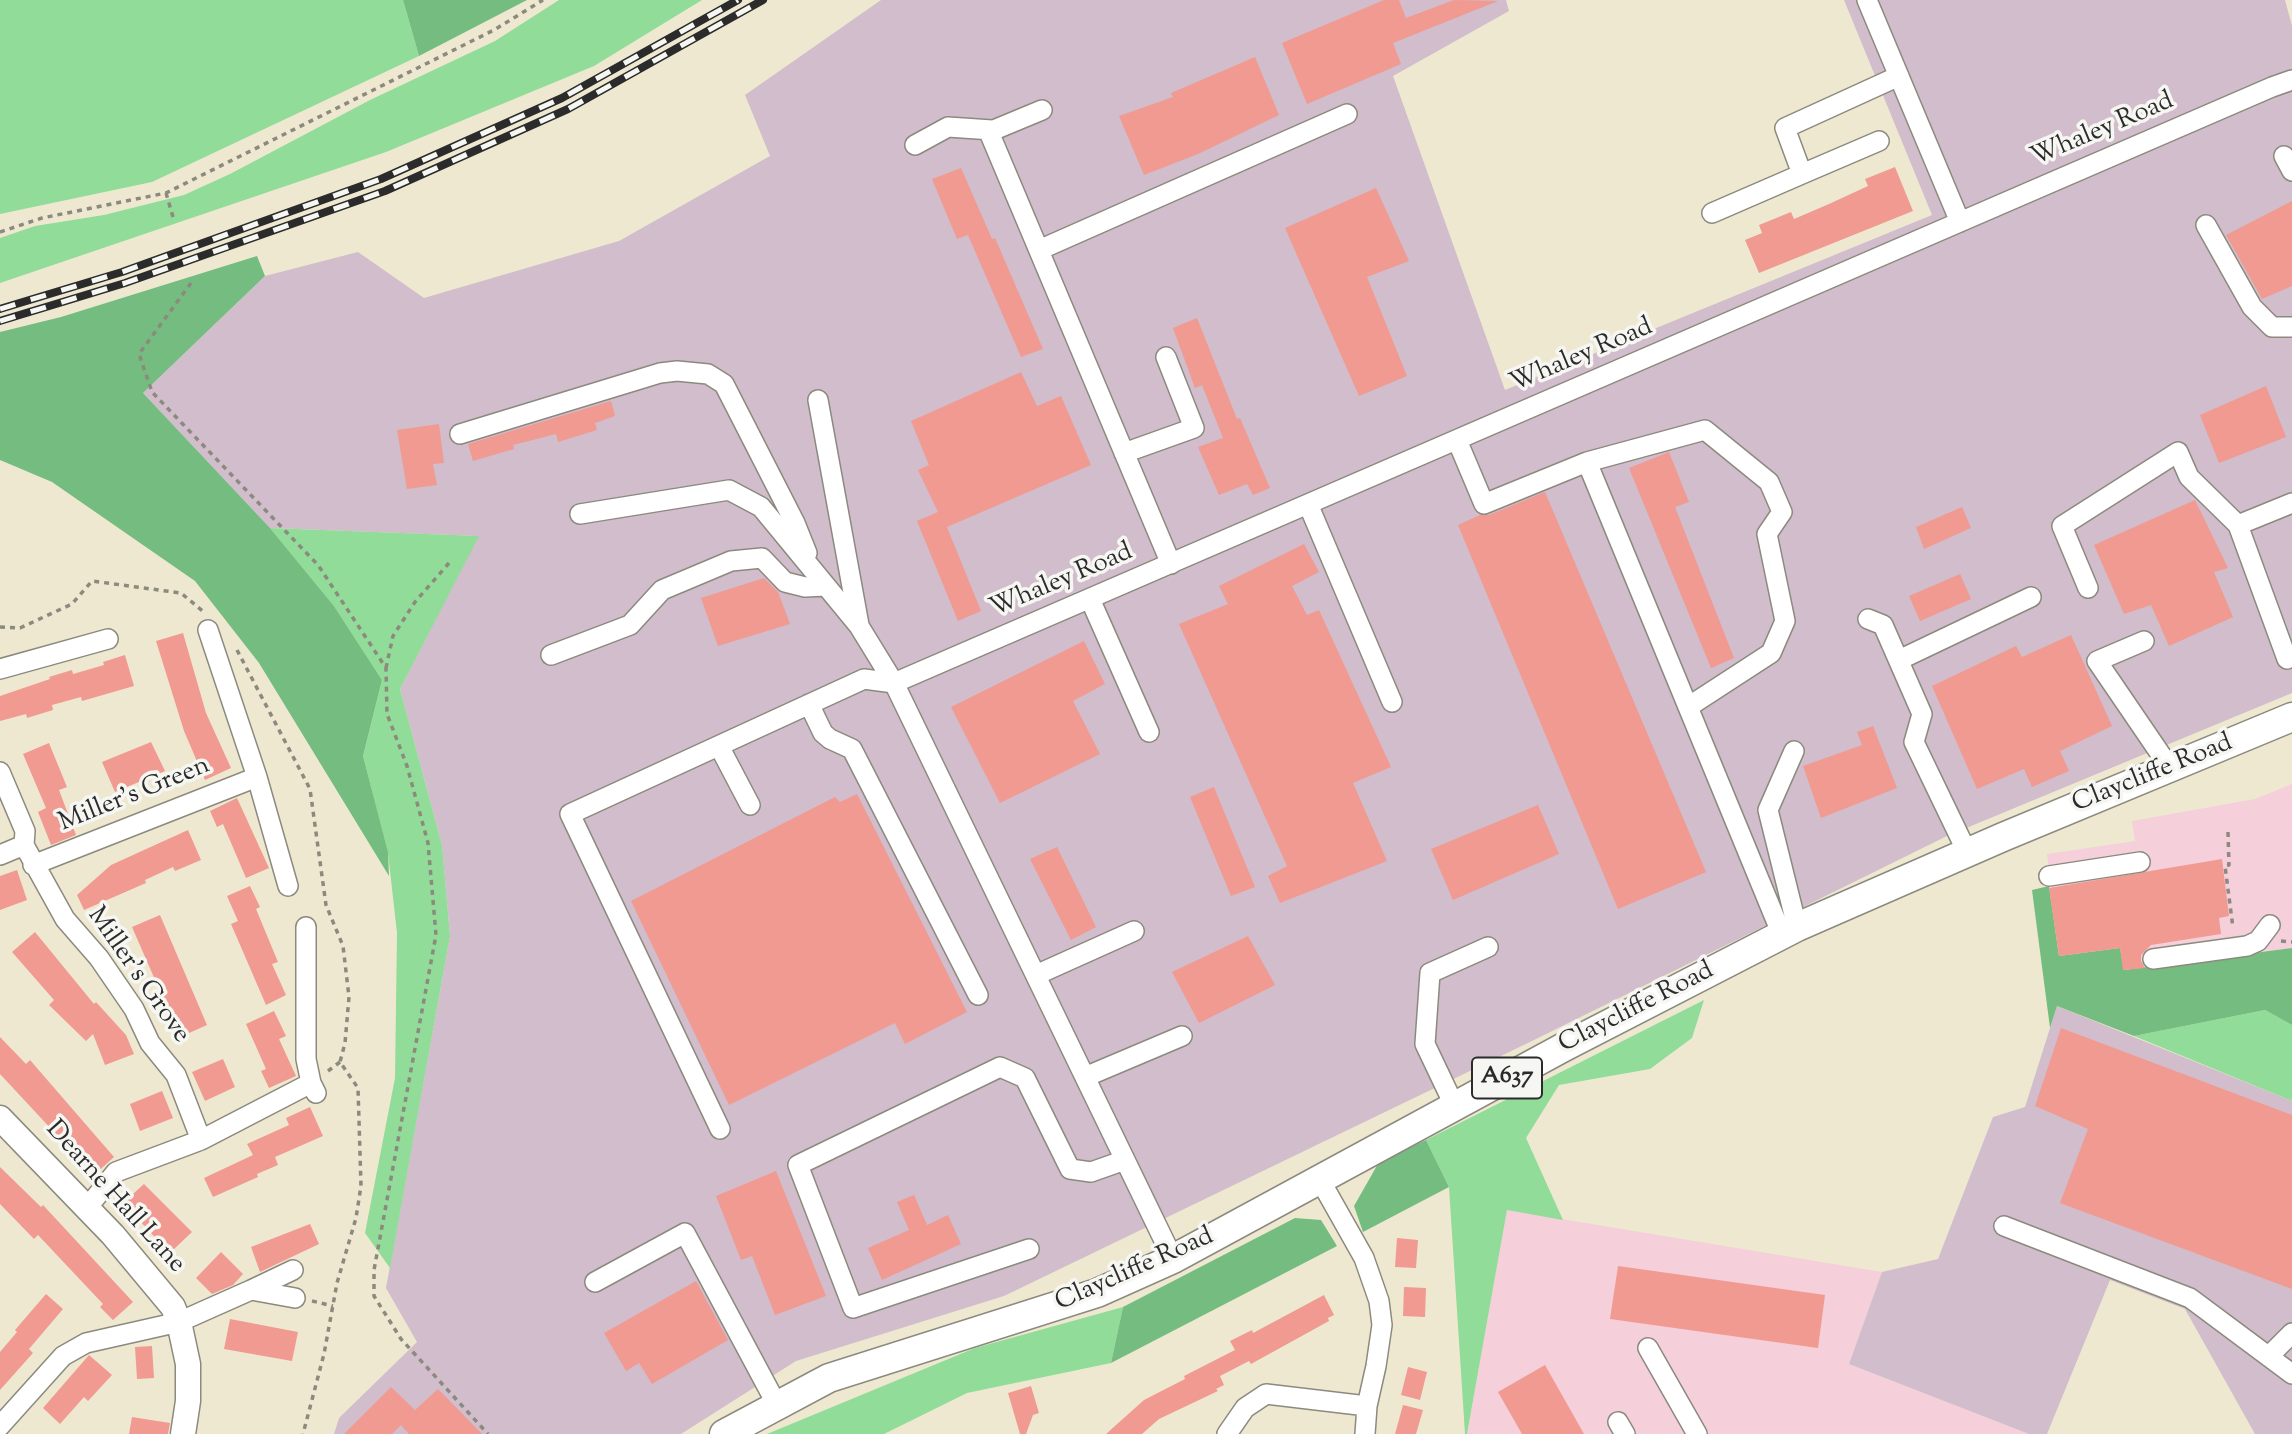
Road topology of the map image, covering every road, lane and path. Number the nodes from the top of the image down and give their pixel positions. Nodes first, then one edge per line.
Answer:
1 (543, 0) edge
2 (1867, 0) edge
3 (1899, 76) junction
4 (2292, 80) edge
5 (1042, 110) dead end
6 (1347, 114) dead end
7 (989, 132) junction
8 (1879, 141) dead end
9 (915, 145) dead end
10 (1802, 174) junction
11 (166, 192) junction
12 (1712, 213) dead end
13 (173, 217) dead end
14 (1960, 222) junction
15 (2206, 225) dead end
16 (0, 232) edge
17 (1038, 250) junction
18 (191, 283) dead end
19 (2292, 327) edge
20 (1166, 357) dead end
21 (818, 400) dead end
22 (460, 434) dead end
23 (1457, 440) junction
24 (1124, 453) junction
25 (1587, 463) junction
26 (2292, 503) edge
27 (1308, 504) junction
28 (580, 514) dead end
29 (2238, 526) junction
30 (449, 564) dead end
31 (1171, 564) junction
32 (821, 579) junction
33 (2088, 587) dead end
34 (2031, 597) dead end
35 (1090, 599) junction
36 (1868, 619) dead end
37 (209, 624) joint
38 (0, 626) edge
39 (859, 626) junction
40 (108, 639) dead end
41 (2144, 641) dead end
42 (235, 646) dead end
43 (551, 654) dead end
44 (2287, 659) dead end
45 (1899, 660) junction
46 (386, 668) junction
47 (0, 669) edge
48 (894, 683) junction
49 (1392, 702) dead end
50 (809, 704) junction
51 (1688, 707) junction
52 (2292, 717) edge
53 (1149, 732) dead end
54 (719, 746) junction
55 (1794, 751) dead end
56 (2170, 768) junction
57 (0, 772) edge
58 (257, 777) junction
59 (750, 805) dead end
60 (2228, 832) dead end
61 (24, 845) junction
62 (1967, 852) junction
63 (0, 855) edge
64 (2140, 862) dead end
65 (33, 865) junction
66 (2049, 876) dead end
67 (288, 886) dead end
68 (306, 927) dead end
69 (2268, 929) junction
70 (1134, 931) dead end
71 (1790, 931) junction
72 (2292, 942) edge
73 (1488, 947) dead end
74 (2153, 959) dead end
75 (1036, 975) junction
76 (978, 995) dead end
77 (1182, 1036) dead end
78 (1085, 1077) junction
79 (1455, 1107) junction
80 (0, 1118) edge
81 (720, 1129) dead end
82 (201, 1140) junction
83 (1125, 1160) junction
84 (1320, 1180) junction
85 (87, 1208) junction
86 (2004, 1226) dead end
87 (1029, 1249) dead end
88 (1173, 1259) junction
89 (293, 1270) dead end
90 (595, 1282) dead end
91 (251, 1290) junction
92 (295, 1298) dead end
93 (179, 1322) junction
94 (2292, 1333) edge
95 (1648, 1348) dead end
96 (2269, 1356) junction
97 (2292, 1374) edge
98 (777, 1405) junction
99 (1367, 1406) junction
100 (0, 1426) edge
101 (183, 1434) edge
102 (303, 1434) edge
103 (488, 1434) edge
104 (723, 1434) edge
105 (1227, 1434) edge
106 (1365, 1434) edge
107 (1697, 1434) edge

1 - 11 path
2 - 3 street
3 - 10 street
3 - 14 street
4 - 14 street, Whaley Road
5 - 7 street
6 - 17 street
7 - 9 street
7 - 17 street
8 - 10 street
10 - 12 street
11 - 13 path
11 - 16 path
14 - 23 street, Whaley Road
15 - 19 street
17 - 24 street
18 - 46 path
20 - 24 street
21 - 39 street
22 - 32 street
23 - 25 street
23 - 27 street, Whaley Road
24 - 31 street
25 - 51 street
25 - 51 street
26 - 29 street
27 - 31 street, Whaley Road
27 - 49 street
28 - 32 street
29 - 33 street
29 - 44 street
30 - 46 path
31 - 35 street, Whaley Road
32 - 39 street
32 - 43 street
34 - 45 street
35 - 48 street, Whaley Road
35 - 53 street
36 - 45 street
37 - 38 path
37 - 58 street
39 - 48 street
40 - 47 street
41 - 56 street
42 - 102 path
45 - 62 street
46 - 103 path
48 - 50 street
48 - 75 street
50 - 54 street
50 - 76 street
51 - 71 street
52 - 56 highway, Claycliffe Road / A637
54 - 59 street
54 - 81 street
55 - 71 street
56 - 62 highway, Claycliffe Road / A637
57 - 61 street, Miller's Grove
58 - 65 street, Miller's Green
58 - 67 street
60 - 69 path
61 - 63 street
61 - 65 street, Miller's Grove
62 - 71 highway, Claycliffe Road / A637
64 - 66 street
65 - 82 street, Miller's Grove
68 - 82 street
69 - 72 path
69 - 74 street
70 - 75 street
71 - 79 highway, Claycliffe Road / A637
73 - 79 street
75 - 78 street
77 - 78 street
78 - 83 street
79 - 84 highway, Claycliffe Road / A637
80 - 85 main road, Dearne Hall Lane
82 - 85 street
83 - 87 street
83 - 88 street
84 - 88 highway, Claycliffe Road / A637
84 - 99 street
85 - 93 main road, Dearne Hall Lane
86 - 96 street
88 - 98 highway, Claycliffe Road / A637
89 - 91 street
90 - 98 street
91 - 92 street
91 - 93 street
93 - 100 street
93 - 101 main road, Dearne Hall Lane
94 - 96 street
95 - 107 street
96 - 97 street
98 - 104 highway, Claycliffe Road / A637
99 - 105 street
99 - 106 street

